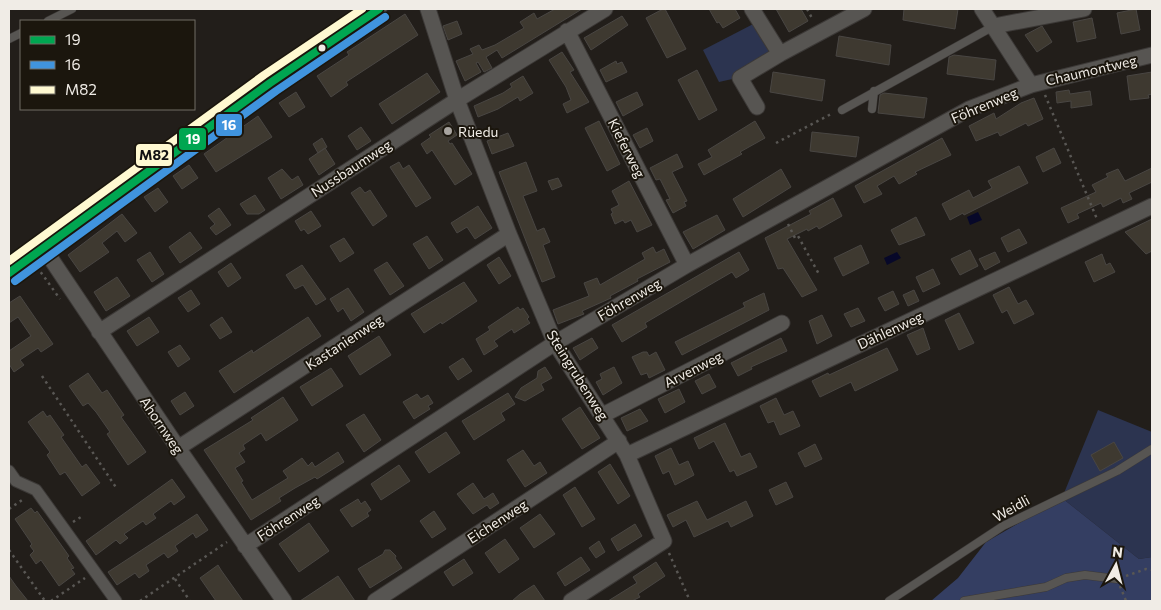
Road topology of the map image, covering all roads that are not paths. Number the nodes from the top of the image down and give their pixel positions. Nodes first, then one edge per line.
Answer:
1 (72, 9) edge
2 (379, 9) edge
3 (428, 9) edge
4 (606, 9) edge
5 (752, 9) edge
6 (864, 9) edge
7 (982, 9) edge
8 (1084, 9) edge
9 (50, 20) edge
10 (994, 26) junction
11 (568, 31) junction
12 (780, 54) junction
13 (1152, 55) edge
14 (1035, 84) junction
15 (874, 91) junction
16 (456, 100) junction
17 (757, 108) dead end
18 (872, 109) dead end
19 (842, 110) road end
20 (1152, 206) edge
21 (509, 234) junction
22 (43, 247) junction
23 (687, 266) junction
24 (9, 273) edge
25 (782, 323) dead end
26 (99, 332) junction
27 (555, 342) junction
28 (603, 415) junction
29 (619, 441) junction
30 (178, 448) junction
31 (1152, 449) edge
32 (627, 455) junction
33 (9, 471) edge
34 (246, 546) junction
35 (1117, 579) road end
36 (116, 601) edge
37 (284, 601) edge
38 (375, 601) edge
39 (571, 601) edge
40 (889, 601) edge
41 (964, 601) edge

1 - 9 lane
2 - 22 street
3 - 16 street, Steingrubenweg
4 - 11 street, Nussbaumweg
5 - 12 street
6 - 12 street
7 - 10 street, Chaumontweg
8 - 10 street
10 - 14 street, Chaumontweg
10 - 15 lane
11 - 16 street, Nussbaumweg
11 - 23 street, Kieferweg
12 - 17 street
13 - 14 street, Chaumontweg
14 - 23 street, Föhrenweg
15 - 18 lane
15 - 19 lane
16 - 21 street, Steingrubenweg
16 - 26 street, Nussbaumweg
20 - 32 street, Dählenweg
21 - 27 street, Steingrubenweg
21 - 30 street, Kastanienweg
22 - 24 street
22 - 26 street, Ahornweg
23 - 27 street, Föhrenweg
25 - 28 street, Arvenweg
26 - 30 street, Ahornweg
27 - 28 street, Steingrubenweg
27 - 34 street, Föhrenweg
28 - 29 street, Steingrubenweg
29 - 32 street, Steingrubenweg
29 - 38 street, Eichenweg
30 - 34 street, Ahornweg
31 - 40 lane, Weidli
32 - 39 street, Steingrubenweg
33 - 36 street
34 - 37 street, Ahornweg
35 - 41 lane

